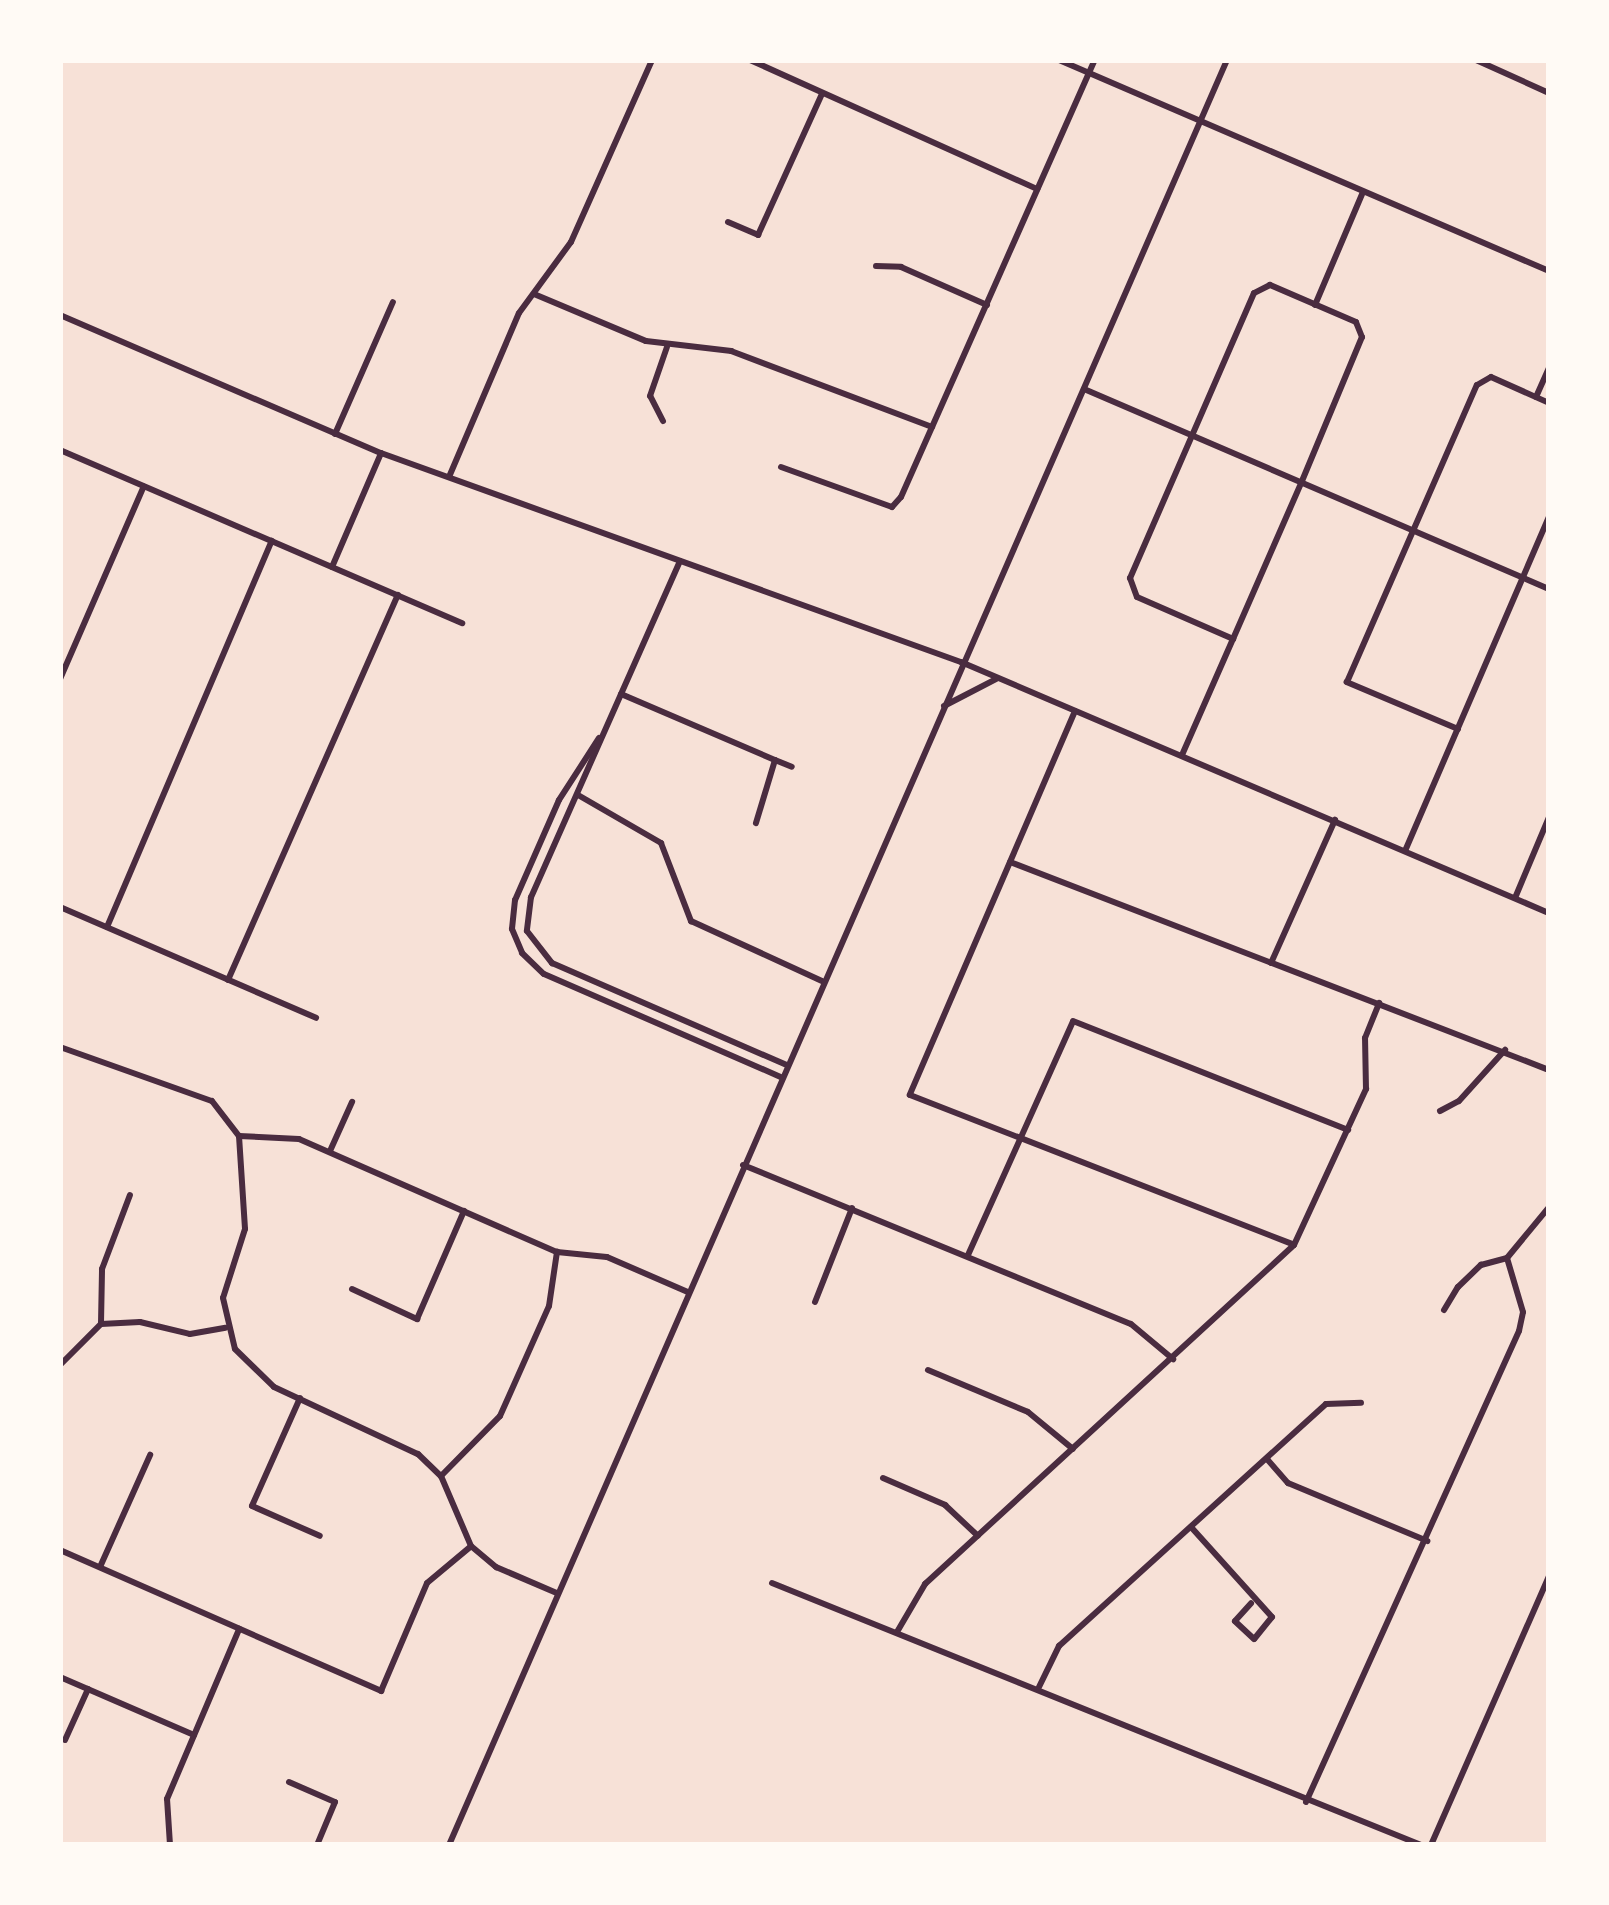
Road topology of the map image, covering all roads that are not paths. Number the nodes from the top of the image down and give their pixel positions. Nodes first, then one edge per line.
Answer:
1 (652, 60) edge
2 (750, 60) edge
3 (1059, 60) edge
4 (1095, 60) edge
5 (1227, 60) edge
6 (1476, 60) edge
7 (1089, 73) junction
8 (1549, 93) edge
9 (822, 94) junction
10 (1200, 121) junction
11 (1038, 190) junction
12 (1363, 192) junction
13 (728, 223) dead end
14 (876, 266) dead end
15 (1549, 272) edge
16 (533, 294) junction
17 (393, 302) dead end
18 (987, 304) junction
19 (1315, 305) junction
20 (60, 316) edge
21 (667, 345) junction
22 (1549, 368) edge
23 (1082, 388) junction
24 (1536, 397) junction
25 (1549, 403) edge
26 (663, 421) dead end
27 (932, 427) junction
28 (335, 434) junction
29 (1191, 435) junction
30 (60, 450) edge
31 (381, 453) junction
32 (782, 467) dead end
33 (449, 477) junction
34 (1302, 481) junction
35 (144, 486) junction
36 (1549, 518) edge
37 (1413, 530) junction
38 (272, 541) junction
39 (680, 561) junction
40 (332, 567) junction
41 (1523, 578) junction
42 (1549, 589) edge
43 (398, 595) junction
44 (462, 623) dead end
45 (1233, 639) junction
46 (961, 662) junction
47 (998, 678) junction
48 (60, 679) edge
49 (621, 694) junction
50 (941, 708) junction
51 (1075, 711) junction
52 (1458, 729) junction
53 (605, 730) junction
54 (1182, 755) junction
55 (775, 760) junction
56 (792, 767) dead end
57 (577, 795) junction
58 (1549, 817) edge
59 (1335, 820) junction
60 (756, 823) dead end
61 (1405, 851) junction
62 (1010, 862) junction
63 (1515, 898) junction
64 (60, 907) edge
65 (1549, 913) edge
66 (106, 927) junction
67 (1271, 963) junction
68 (228, 980) junction
69 (822, 981) junction
70 (1379, 1003) junction
71 (316, 1018) dead end
72 (60, 1047) edge
73 (1504, 1050) junction
74 (787, 1065) junction
75 (1549, 1070) edge
76 (781, 1078) junction
77 (352, 1102) dead end
78 (1440, 1111) dead end
79 (1348, 1130) junction
80 (239, 1136) junction
81 (1020, 1137) junction
82 (330, 1151) junction
83 (743, 1166) junction
84 (130, 1195) dead end
85 (852, 1208) junction
86 (1549, 1208) edge
87 (464, 1210) junction
88 (1294, 1245) junction
89 (557, 1252) junction
90 (968, 1256) junction
91 (1507, 1258) junction
92 (352, 1289) dead end
93 (688, 1292) junction
94 (815, 1302) dead end
95 (1444, 1310) dead end
96 (101, 1324) junction
97 (224, 1328) junction
98 (1173, 1359) junction
99 (60, 1365) edge
100 (928, 1370) dead end
101 (300, 1398) junction
102 (1361, 1403) dead end
103 (1073, 1450) junction
104 (150, 1455) dead end
105 (1267, 1459) junction
106 (441, 1476) junction
107 (883, 1478) dead end
108 (1191, 1527) junction
109 (320, 1536) dead end
110 (978, 1536) junction
111 (1427, 1541) junction
112 (471, 1546) junction
113 (60, 1550) edge
114 (99, 1568) junction
115 (1549, 1576) edge
116 (772, 1583) dead end
117 (557, 1593) junction
118 (1545, 1594) edge
119 (1251, 1603) junction
120 (239, 1629) junction
121 (897, 1632) junction
122 (60, 1677) edge
123 (1038, 1688) junction
124 (88, 1689) junction
125 (194, 1735) junction
126 (65, 1740) dead end
127 (289, 1782) dead end
128 (1306, 1802) junction
129 (168, 1845) edge
130 (316, 1845) edge
131 (449, 1845) edge
132 (1420, 1845) edge
133 (1431, 1845) edge

1 - 16 street
2 - 9 street
3 - 7 street
4 - 7 street
5 - 10 street
6 - 8 street
7 - 10 street
7 - 11 street
9 - 11 street
9 - 13 street
10 - 12 street
10 - 23 street
11 - 18 street
12 - 15 street
12 - 19 street
14 - 18 street
16 - 21 street
16 - 33 street
17 - 28 street
18 - 27 street
19 - 29 street
19 - 34 street
20 - 28 street
21 - 26 street
21 - 27 street
22 - 24 street
23 - 29 street
23 - 46 street
24 - 25 street
24 - 37 street
27 - 32 street
28 - 31 street
29 - 34 street
29 - 45 street
30 - 35 street
31 - 33 street
31 - 40 street
33 - 39 street
34 - 37 street
34 - 45 street
35 - 38 street
35 - 48 street
36 - 41 street
37 - 41 street
37 - 52 street
38 - 40 street
38 - 66 street
39 - 46 street
39 - 49 street
40 - 43 street
41 - 42 street
41 - 52 street
43 - 44 street
43 - 68 street
45 - 54 street
46 - 47 street
46 - 50 street
47 - 50 street
47 - 51 street
49 - 53 street
49 - 55 street
50 - 69 street
51 - 54 street
51 - 62 street
52 - 61 street
53 - 57 street
53 - 76 street
54 - 59 street
55 - 56 street
55 - 60 street
57 - 69 street
57 - 74 street
58 - 63 street
59 - 61 street
59 - 67 street
61 - 63 street
62 - 67 street
62 - 81 street
63 - 65 street
64 - 66 street
66 - 68 street
67 - 70 street
68 - 71 street
69 - 74 street
70 - 73 street
70 - 79 street
72 - 80 street
73 - 75 street
73 - 78 street
74 - 76 street
76 - 83 street
77 - 82 street
79 - 81 street
79 - 88 street
80 - 82 street
80 - 97 street
81 - 88 street
81 - 90 street
82 - 87 street
83 - 85 street
83 - 93 street
84 - 96 street
85 - 90 street
85 - 94 street
86 - 91 street
87 - 89 street
87 - 92 street
88 - 98 street
89 - 93 street
89 - 106 street
90 - 98 street
91 - 95 street
91 - 111 street
93 - 117 street
96 - 97 street
96 - 99 street
97 - 101 street
98 - 103 street
100 - 103 street
101 - 106 street
101 - 109 street
102 - 105 street
103 - 110 street
104 - 114 street
105 - 108 street
105 - 111 street
106 - 112 street
107 - 110 street
108 - 119 street
108 - 123 street
110 - 121 street
111 - 128 street
112 - 117 street
112 - 120 street
113 - 114 street
114 - 120 street
115 - 118 street
116 - 121 street
117 - 131 street
118 - 133 street
119 - 119 street
120 - 125 street
121 - 123 street
122 - 124 street
123 - 128 street
124 - 125 street
124 - 126 street
125 - 129 street
127 - 130 street
128 - 132 street

